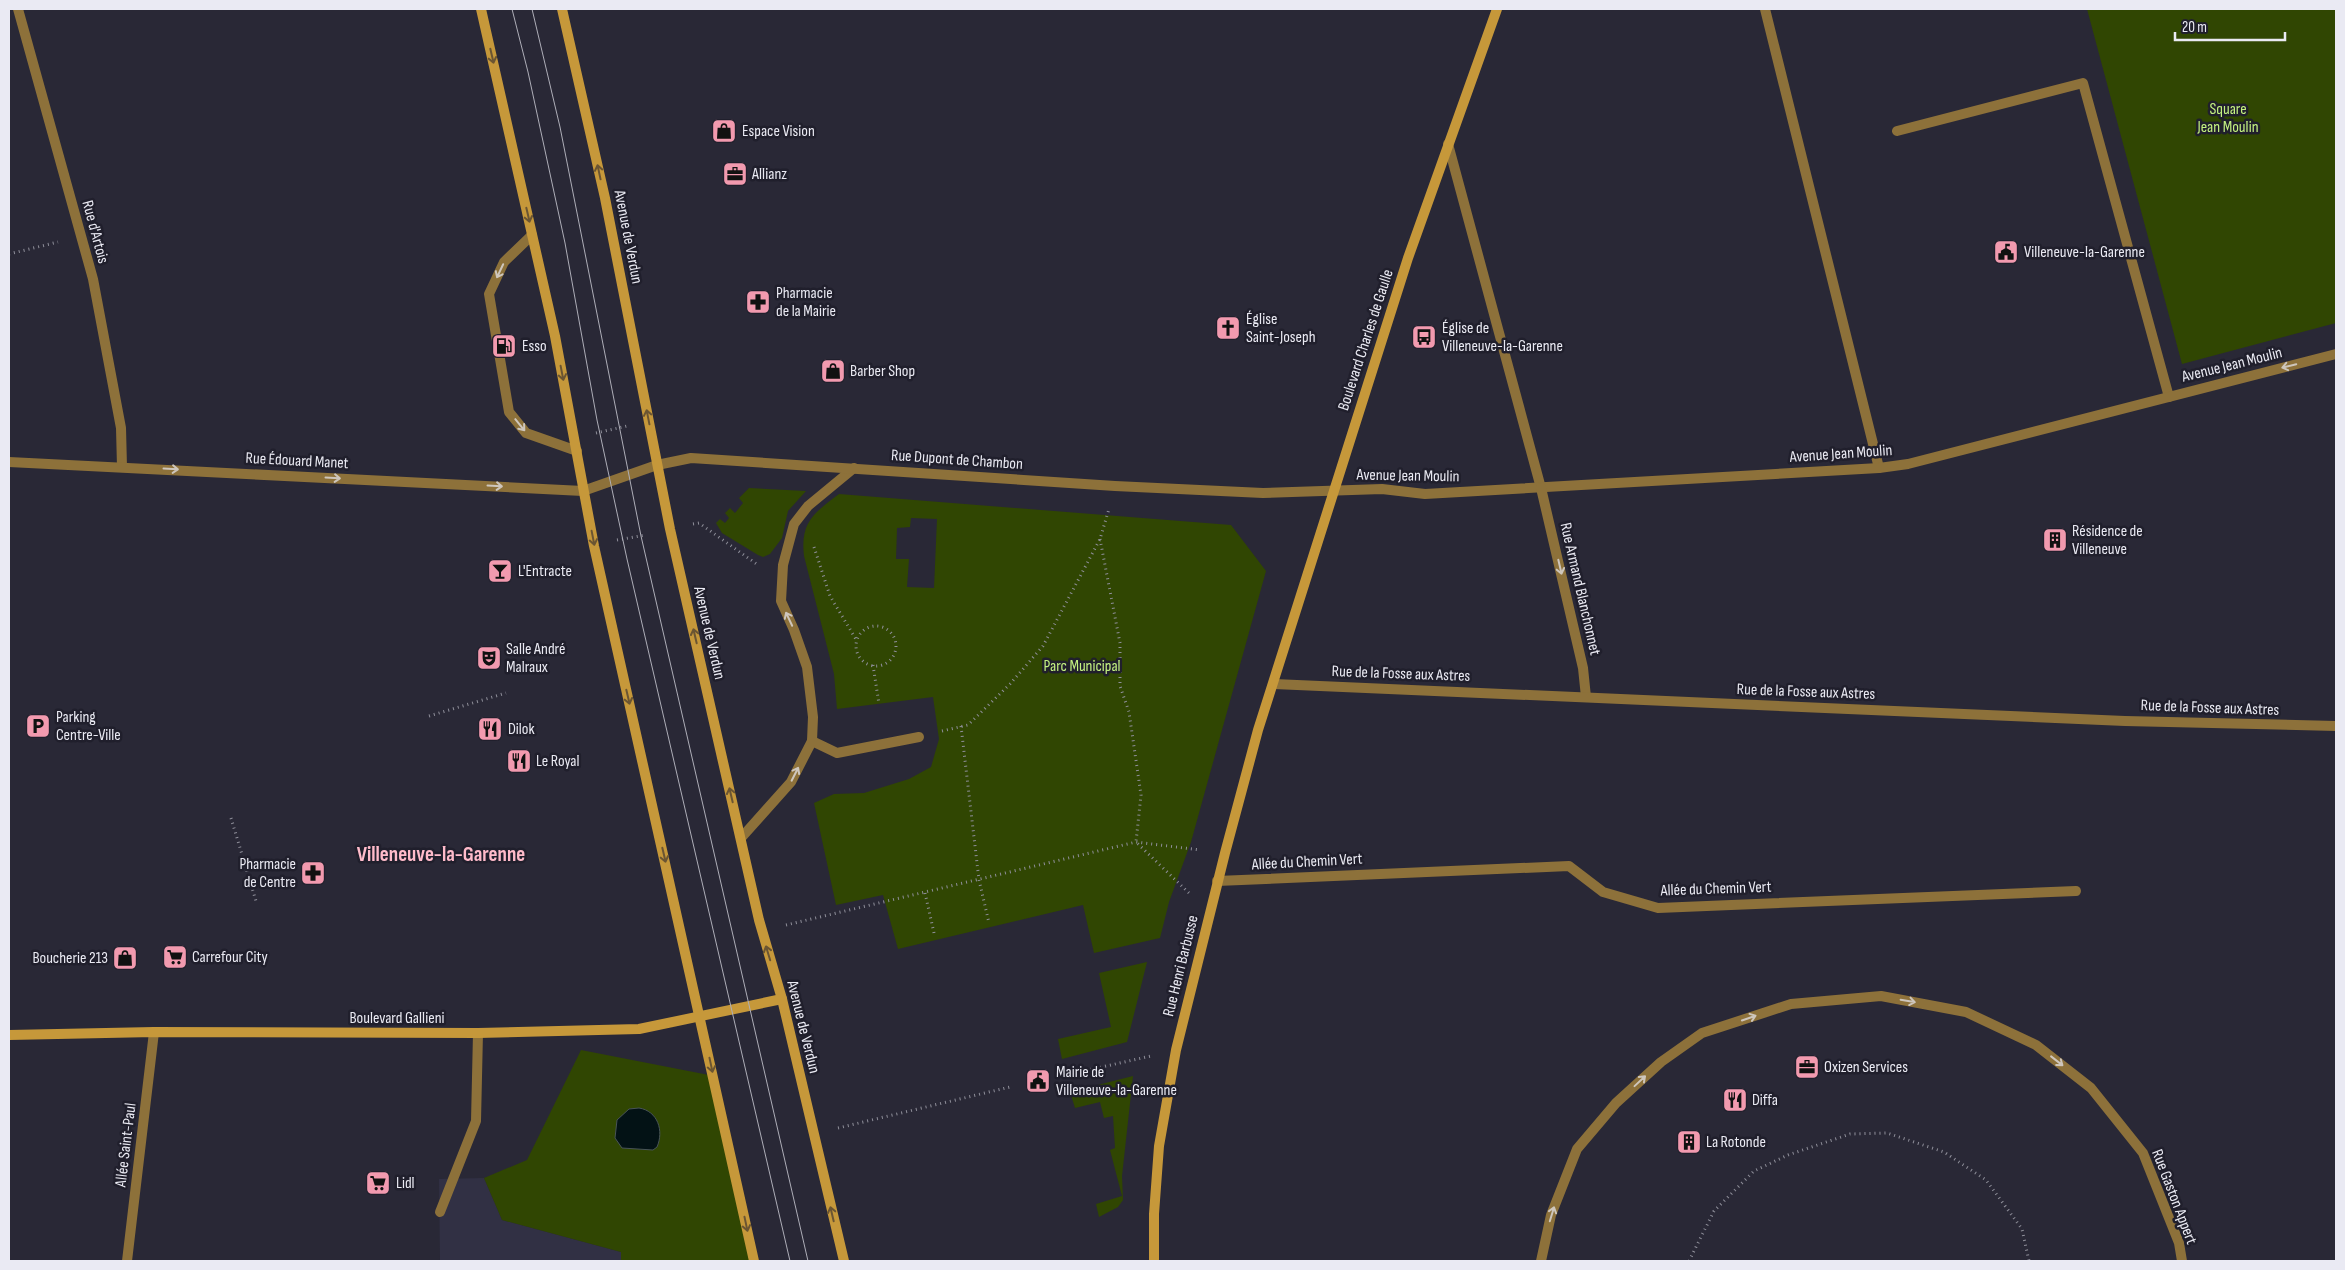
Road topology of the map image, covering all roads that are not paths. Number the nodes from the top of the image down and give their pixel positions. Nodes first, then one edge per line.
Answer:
1 (18, 9) edge
2 (481, 9) edge
3 (562, 9) edge
4 (1497, 9) edge
5 (1765, 9) edge
6 (1897, 130) dead end
7 (1448, 144) junction
8 (532, 235) junction
9 (2336, 354) edge
10 (2168, 397) junction
11 (577, 451) junction
12 (9, 462) edge
13 (656, 465) junction
14 (122, 467) junction
15 (854, 468) junction
16 (1879, 468) junction
17 (1541, 488) junction
18 (583, 490) junction
19 (1334, 490) junction
20 (1274, 684) junction
21 (1586, 697) junction
22 (2336, 726) edge
23 (920, 737) road end
24 (812, 741) junction
25 (741, 838) junction
26 (1217, 881) junction
27 (2076, 891) dead end
28 (782, 999) junction
29 (701, 1018) junction
30 (154, 1032) junction
31 (478, 1034) junction
32 (9, 1036) edge
33 (440, 1212) dead end
34 (127, 1261) edge
35 (754, 1261) edge
36 (844, 1261) edge
37 (1154, 1261) edge
38 (1541, 1261) edge
39 (2182, 1261) edge

1 - 14 street, Rue d'Artois
2 -> 8 main road
13 -> 3 main road, Avenue de Verdun
4 - 7 main road, Boulevard Charles de Gaulle
5 - 16 street
6 - 10 street
7 - 17 street, Rue Armand Blanchonnet
7 - 19 main road, Boulevard Charles de Gaulle
8 -> 11 main road
8 -> 11 street
9 -> 10 street, Avenue Jean Moulin
10 - 16 street, Avenue Jean Moulin
11 - 18 main road
12 - 14 street, Rue Édouard Manet
13 - 15 street, Rue Dupont de Chambon
13 - 18 street, Rue Dupont de Chambon
25 -> 13 main road, Avenue de Verdun
14 -> 18 street, Rue Édouard Manet
15 - 19 street, Rue Dupont de Chambon
24 -> 15 street
16 - 17 street, Avenue Jean Moulin
17 - 19 street, Avenue Jean Moulin
17 -> 21 street, Rue Armand Blanchonnet
18 -> 29 main road
19 - 20 main road, Boulevard Charles de Gaulle
20 - 21 street, Rue de la Fosse aux Astres
20 - 26 main road, Rue Henri Barbusse
21 - 22 street, Rue de la Fosse aux Astres
23 - 24 street
25 -> 24 street
28 -> 25 main road, Avenue de Verdun
26 - 27 street, Allée du Chemin Vert
26 - 37 main road, Rue Henri Barbusse
28 - 29 main road, Boulevard Gallieni
36 -> 28 main road, Avenue de Verdun
29 - 31 main road, Boulevard Gallieni
29 -> 35 main road
30 - 31 main road, Boulevard Gallieni
30 - 32 main road, Boulevard Gallieni
30 - 34 street, Allée Saint-Paul
31 - 33 street
38 -> 39 street, Rue Gaston Appert

